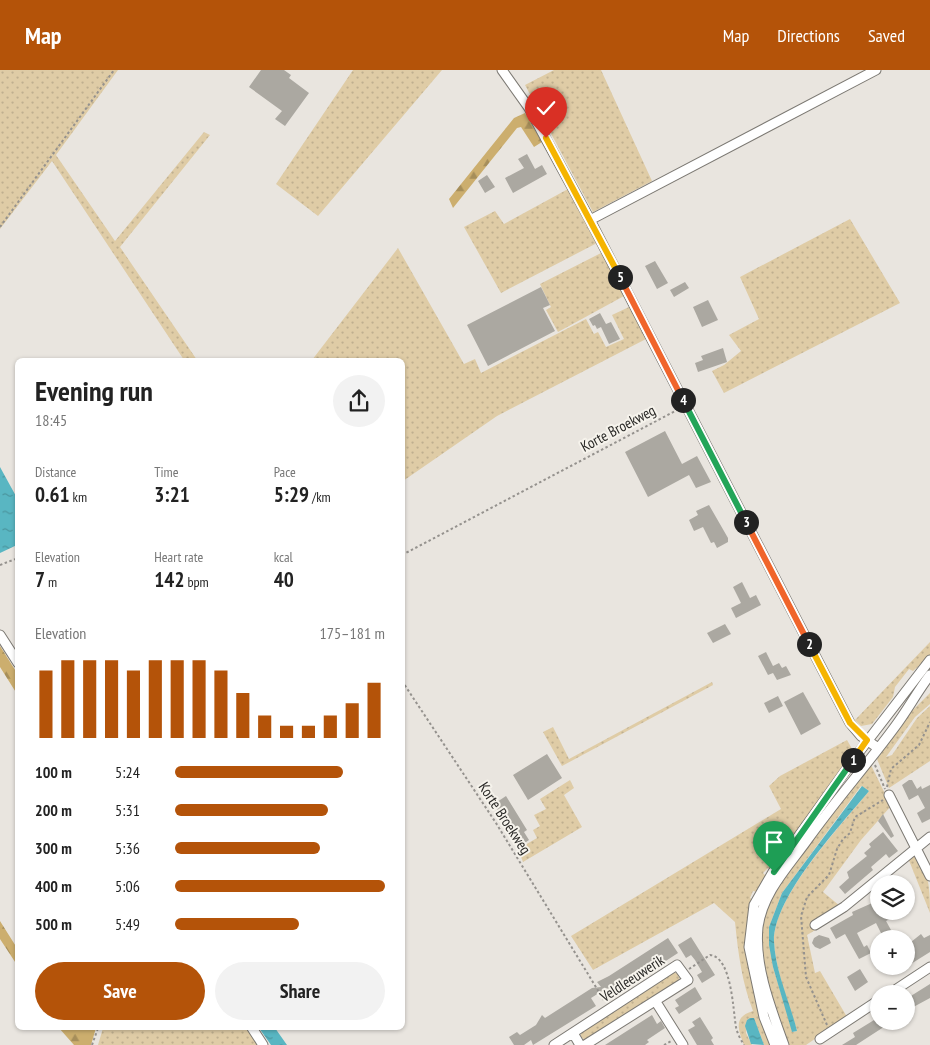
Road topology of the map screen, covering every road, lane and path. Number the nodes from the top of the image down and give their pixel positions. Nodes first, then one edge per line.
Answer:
1 (114, 70) edge
2 (502, 70) edge
3 (876, 70) edge
4 (590, 220) junction
5 (0, 227) edge
6 (686, 405) junction
7 (405, 553) edge
8 (15, 559) edge
9 (0, 565) edge
10 (0, 635) edge
11 (15, 658) edge
12 (930, 660) edge
13 (930, 675) edge
14 (405, 686) edge
15 (930, 722) edge
16 (867, 740) junction
17 (878, 748) junction
18 (869, 759) junction
19 (887, 793) junction
20 (930, 837) edge
21 (917, 848) junction
22 (930, 876) edge
23 (815, 924) dead end
24 (930, 967) edge
25 (682, 973) junction
26 (903, 985) edge
27 (656, 1002) junction
28 (870, 1006) edge
29 (609, 1009) junction
30 (97, 1030) edge
31 (253, 1030) edge
32 (830, 1031) junction
33 (573, 1033) junction
34 (820, 1039) dead end
35 (564, 1042) edge
36 (92, 1045) edge
37 (263, 1045) edge
38 (554, 1045) edge
39 (580, 1045) edge
40 (585, 1045) edge
41 (684, 1045) edge
42 (744, 1045) edge
43 (775, 1045) edge
44 (784, 1045) edge

1 - 5 path
2 - 4 street
3 - 4 street
4 - 6 street
6 - 7 path, Korte Broekweg
6 - 16 street
8 - 9 path
10 - 11 street
12 - 16 street
13 - 17 street
14 - 29 path, Korte Broekweg
15 - 19 path
16 - 17 street
16 - 43 street
17 - 18 street
18 - 19 path
18 - 44 street
19 - 21 street
19 - 32 path
20 - 21 street
21 - 22 street
21 - 23 street
24 - 26 street
25 - 27 street, Veldleeuwerik
25 - 29 street, Veldleeuwerik
25 - 42 path
27 - 40 street, Veldleeuwerik
27 - 41 street
28 - 32 street
29 - 33 street, Veldleeuwerik
30 - 36 path
31 - 37 street
32 - 34 street
33 - 35 street, Veldleeuwerik
33 - 39 street
35 - 38 street, Veldleeuwerik

